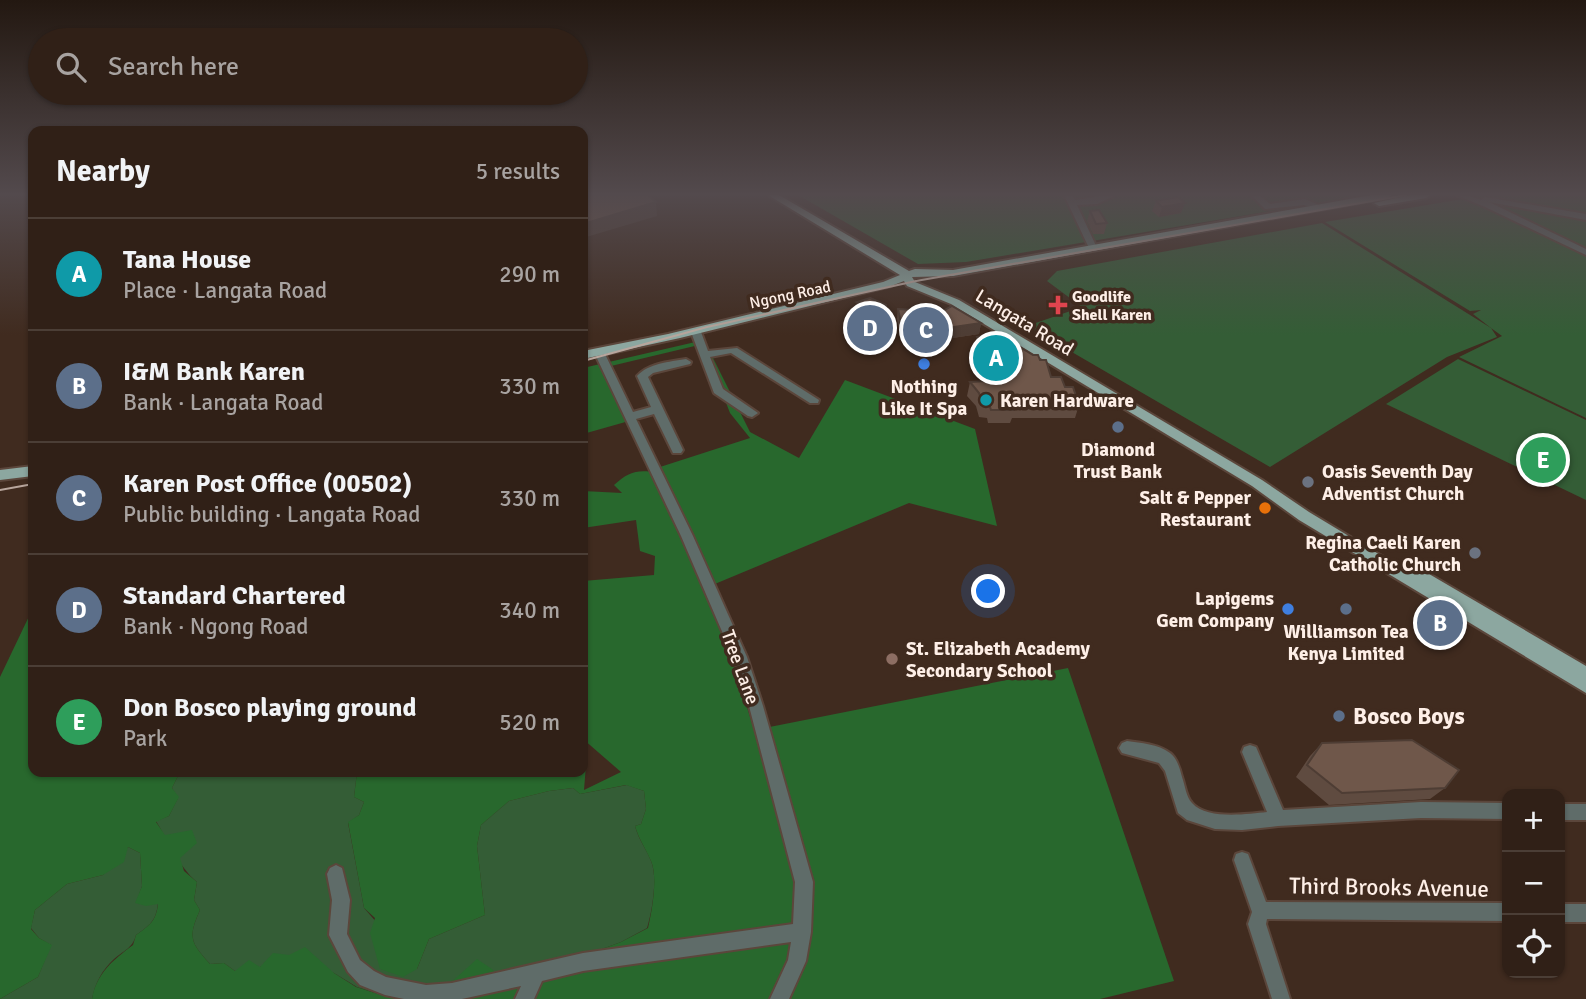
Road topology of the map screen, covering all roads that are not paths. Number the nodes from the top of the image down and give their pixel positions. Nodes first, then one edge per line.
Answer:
1 (855, 242) edge
2 (859, 242) edge
3 (1090, 242) edge
4 (1123, 242) edge
5 (1149, 242) edge
6 (1563, 242) edge
7 (1093, 248) junction
8 (1586, 252) edge
9 (920, 279) junction
10 (760, 316) junction
11 (696, 332) junction
12 (673, 334) junction
13 (599, 352) junction
14 (588, 354) edge
15 (706, 354) junction
16 (686, 362) dead end
17 (814, 400) dead end
18 (658, 409) junction
19 (752, 413) dead end
20 (629, 417) junction
21 (677, 450) dead end
22 (28, 472) edge
23 (0, 475) edge
24 (1257, 483) junction
25 (1586, 675) edge
26 (1586, 686) edge
27 (1127, 748) dead end
28 (1250, 752) dead end
29 (1502, 811) edge
30 (1565, 812) edge
31 (1586, 812) edge
32 (1278, 818) junction
33 (1241, 860) dead end
34 (336, 874) dead end
35 (1265, 911) junction
36 (1502, 912) edge
37 (1565, 913) edge
38 (1586, 913) edge
39 (802, 932) junction
40 (535, 975) junction
41 (524, 999) edge
42 (779, 999) edge
43 (1281, 999) edge

1 - 9 main road
2 - 9 main road
3 - 7 street
4 - 7 main road, Ngong Road
5 - 9 main road, Ngong Road
6 - 8 street
7 - 9 main road, Ngong Road
9 - 10 main road, Ngong Road
9 - 24 main road, Langata Road
10 - 11 main road, Ngong Road
10 - 12 main road, Ngong Road
11 - 12 main road, Ngong Road
11 - 15 street
12 - 13 main road, Ngong Road
13 - 14 main road, Ngong Road
13 - 20 street, Tree Lane
15 - 17 street
15 - 19 street
16 - 18 street
18 - 20 street
18 - 21 street
20 - 39 street, Tree Lane
22 - 23 main road
24 - 25 main road, Langata Road
24 - 26 main road, Langata Road
27 - 32 street
28 - 32 street
29 - 32 street
30 - 31 street
33 - 35 street
34 - 40 street
35 - 36 street, Third Brooks Avenue
35 - 43 street
37 - 38 street
39 - 40 street
39 - 42 street, Tree Lane
40 - 41 street

